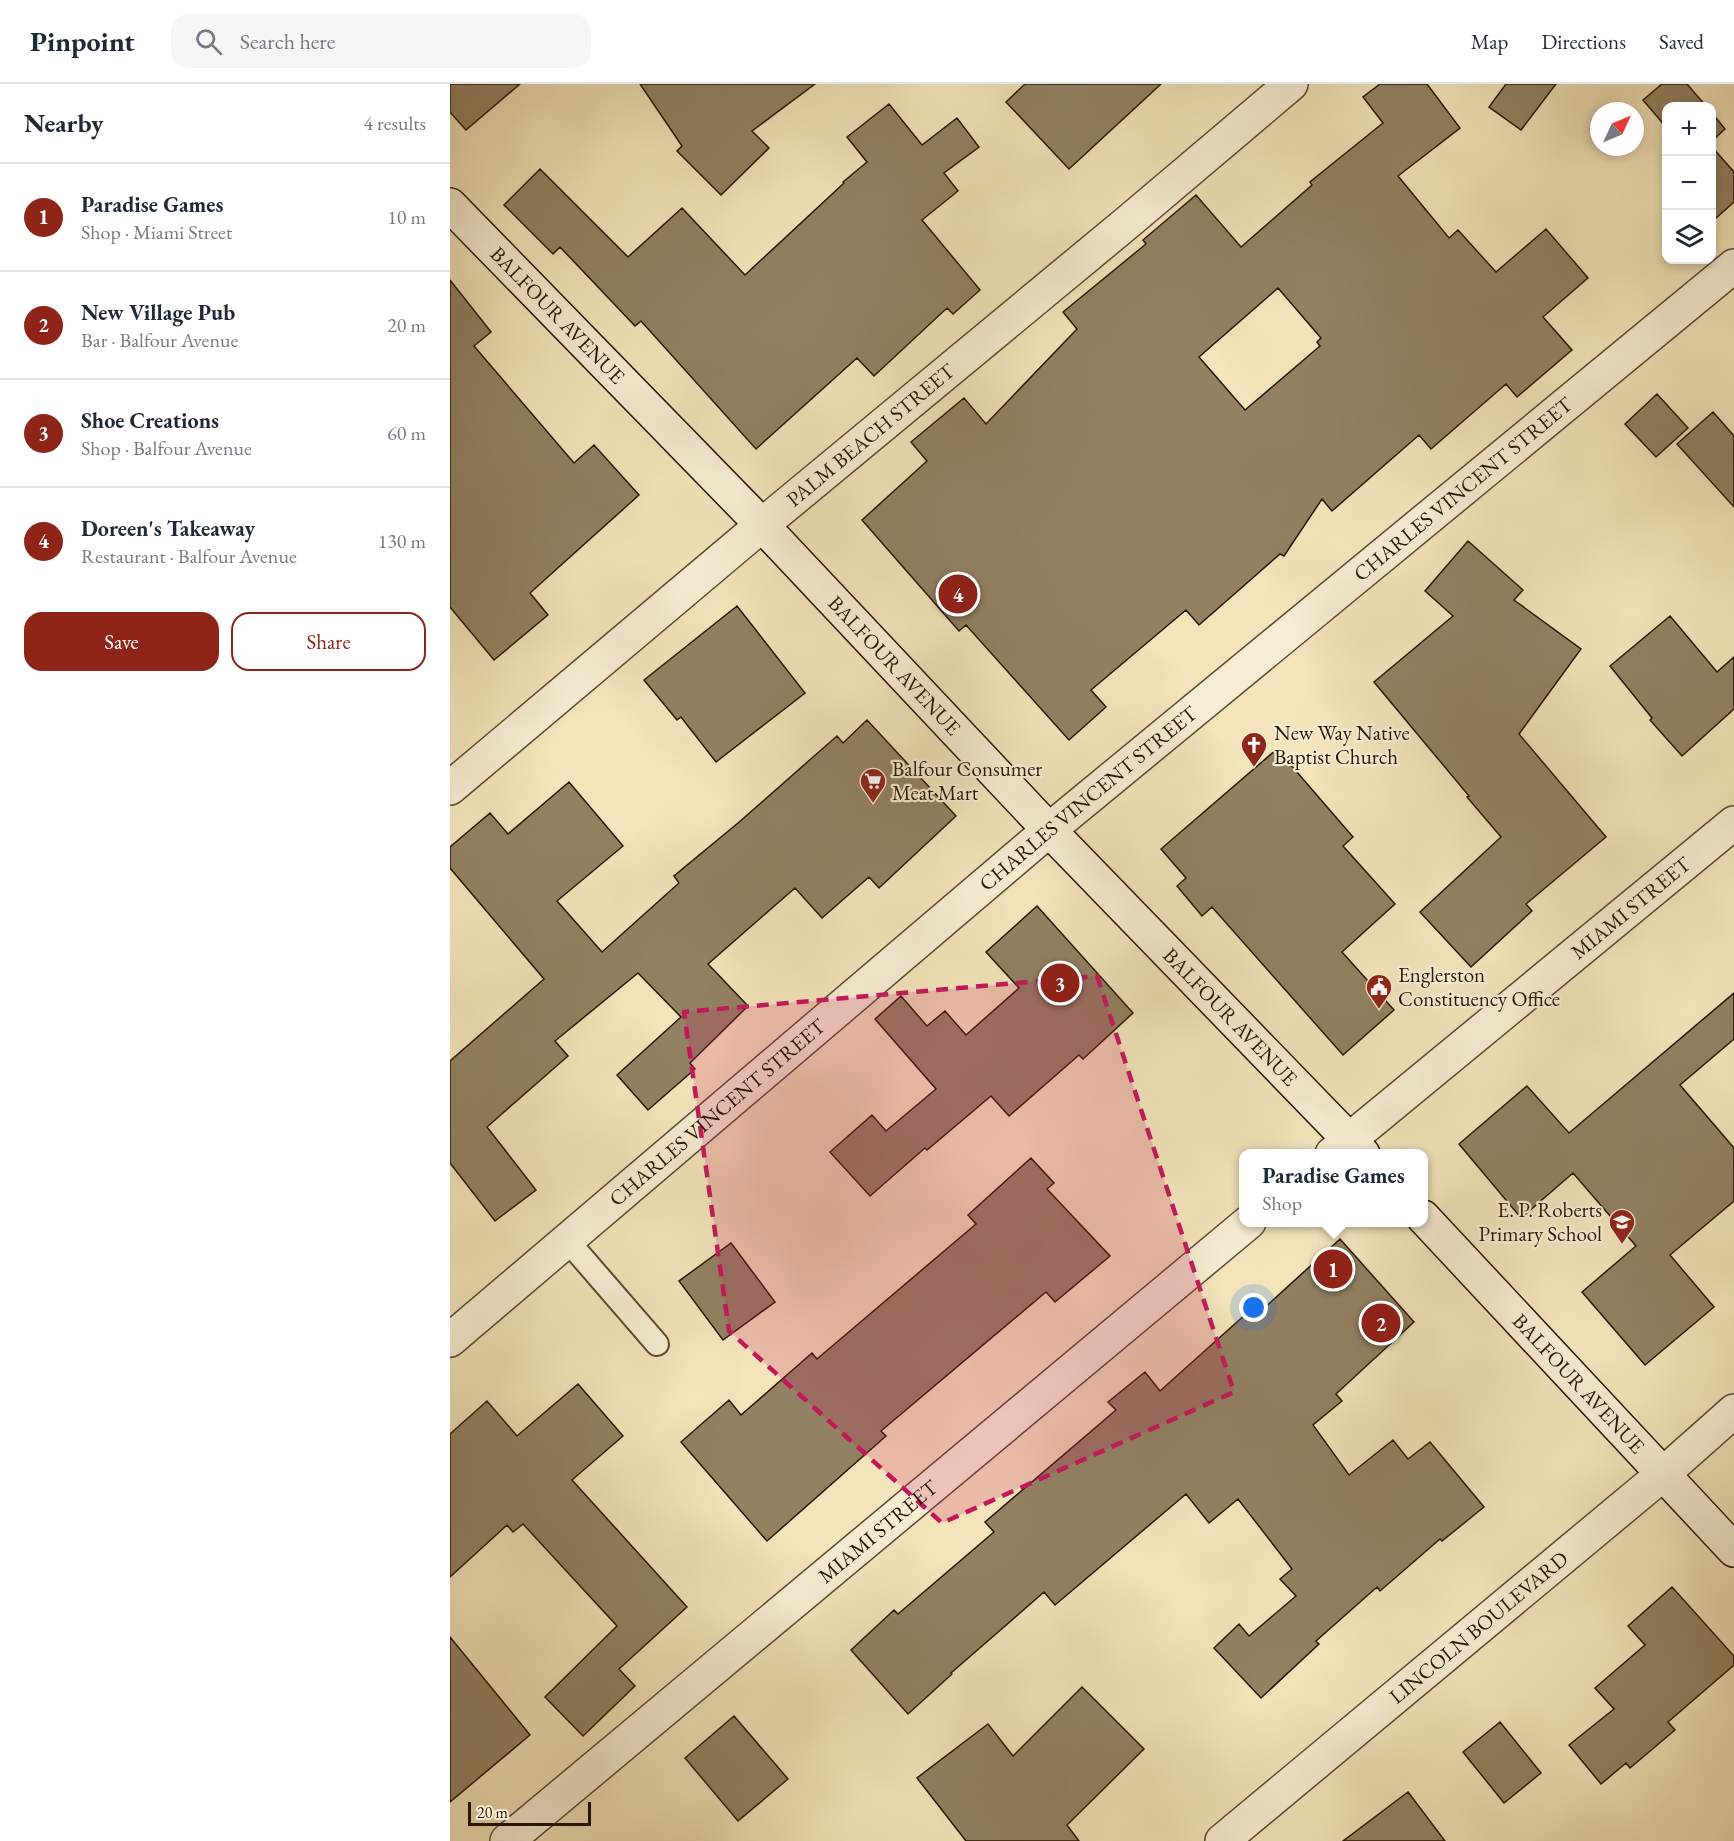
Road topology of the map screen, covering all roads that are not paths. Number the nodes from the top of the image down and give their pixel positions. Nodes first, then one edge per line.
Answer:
1 (1291, 84) edge
2 (450, 205) edge
3 (1734, 266) edge
4 (762, 525) junction
5 (450, 788) edge
6 (1734, 823) edge
7 (1049, 830) junction
8 (1348, 1149) edge
9 (1428, 1222) edge
10 (1243, 1227) edge
11 (567, 1240) junction
12 (450, 1340) edge
13 (657, 1344) dead end
14 (1734, 1411) edge
15 (1663, 1474) junction
16 (1734, 1550) edge
17 (507, 1841) edge
18 (1222, 1841) edge

1 - 4 street, PALM BEACH STREET
2 - 4 street, BALFOUR AVENUE
3 - 7 street, CHARLES VINCENT STREET
4 - 5 street, PALM BEACH STREET
4 - 7 street, BALFOUR AVENUE
6 - 8 street, MIAMI STREET
7 - 8 street, BALFOUR AVENUE
7 - 11 street, CHARLES VINCENT STREET
9 - 15 street, BALFOUR AVENUE
10 - 17 street, MIAMI STREET
11 - 12 street, CHARLES VINCENT STREET
11 - 13 lane
14 - 15 street, LINCOLN BOULEVARD
15 - 16 street, BALFOUR AVENUE
15 - 18 street, LINCOLN BOULEVARD

